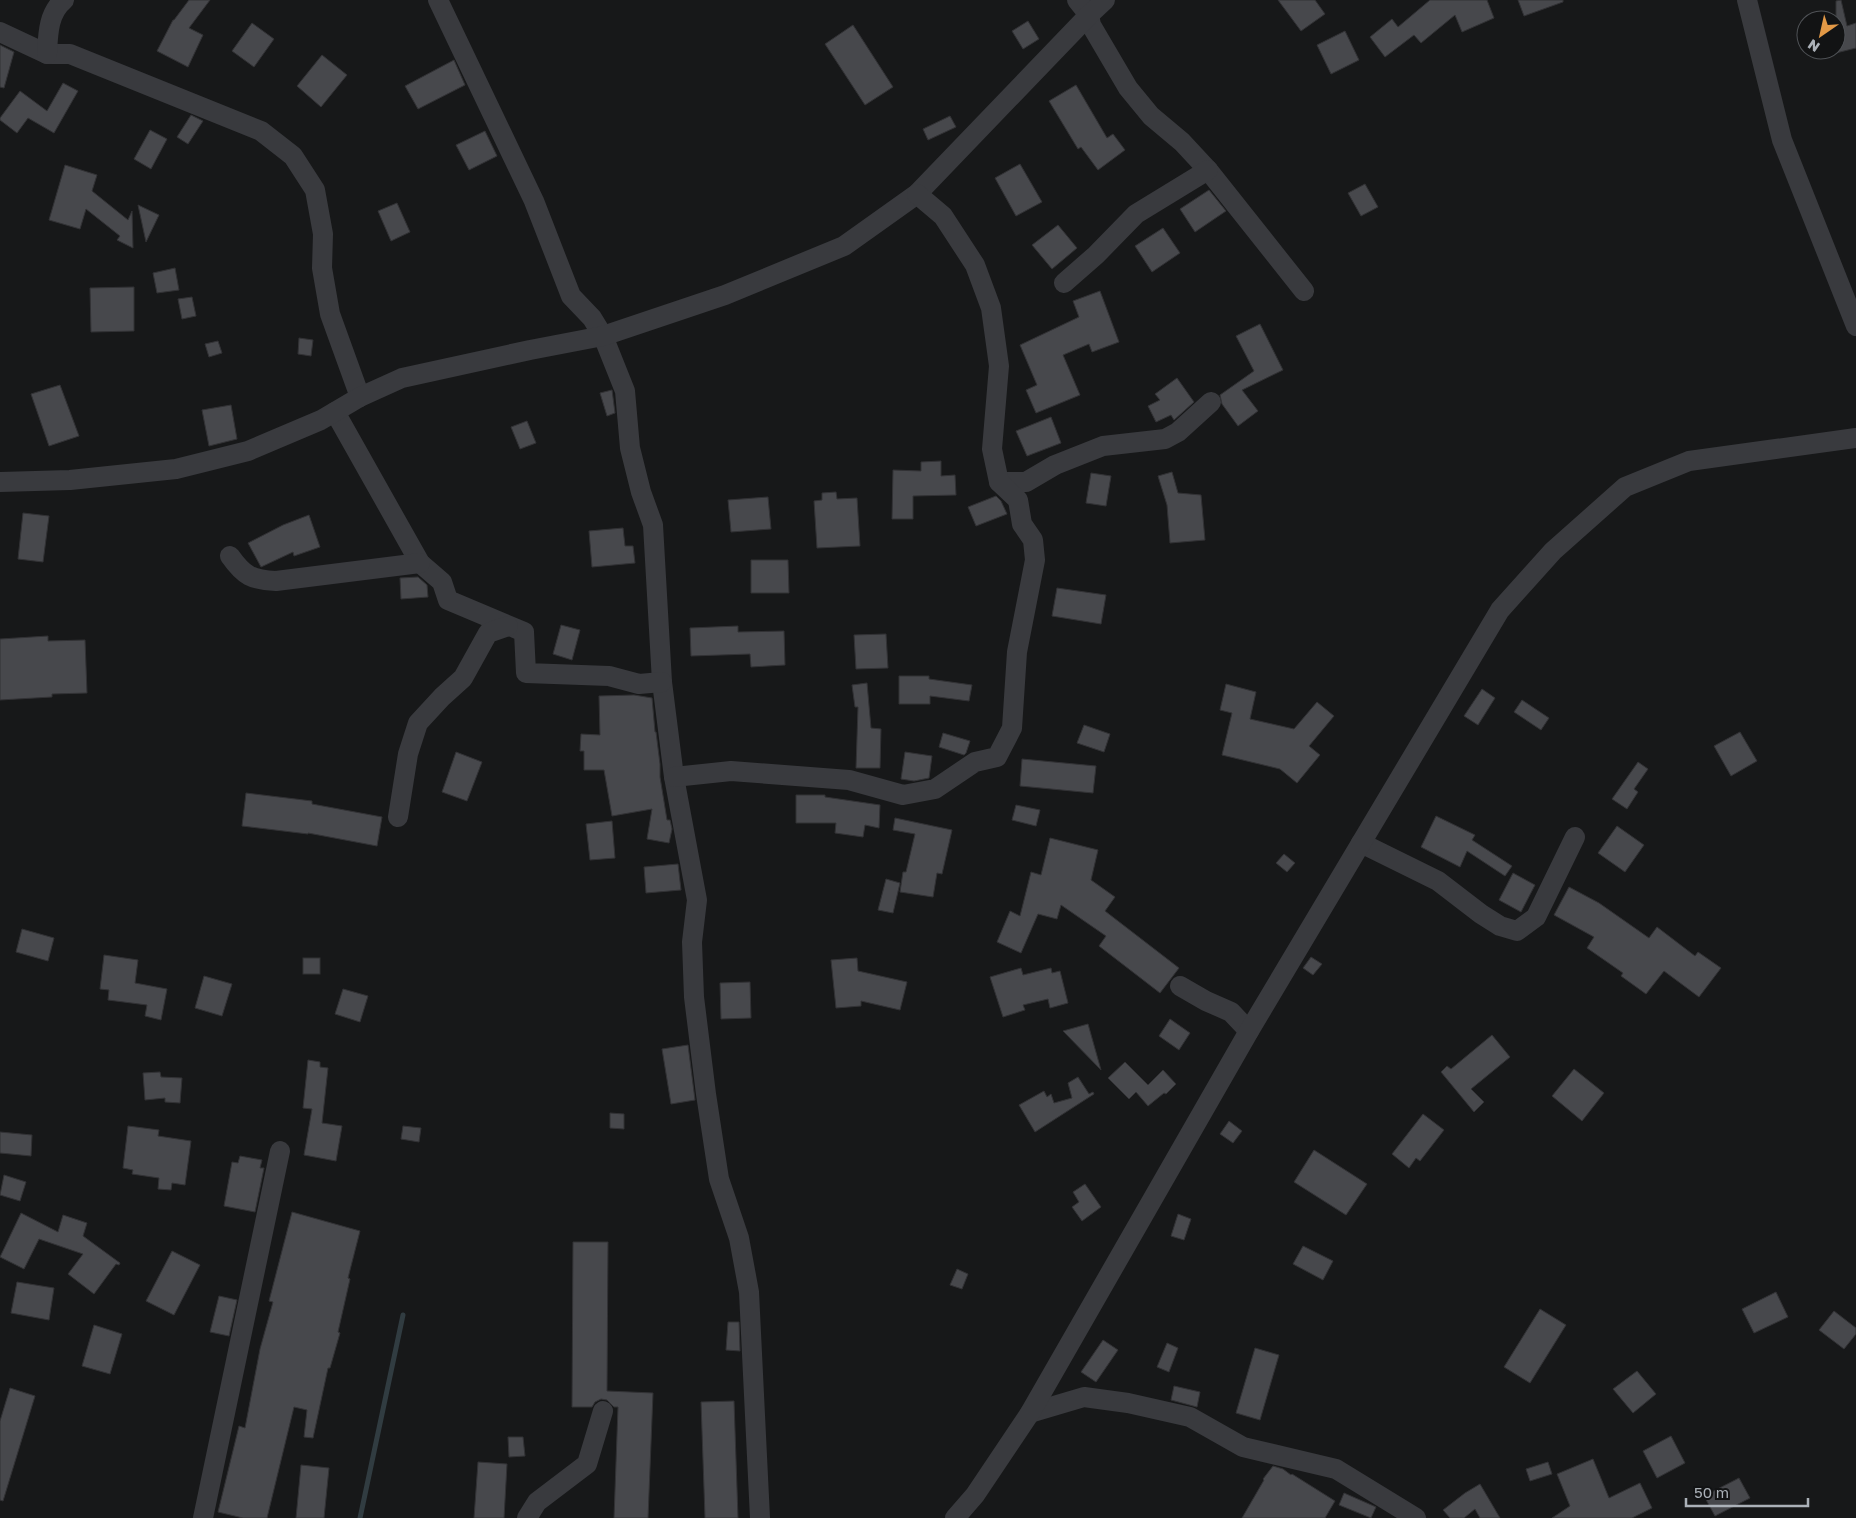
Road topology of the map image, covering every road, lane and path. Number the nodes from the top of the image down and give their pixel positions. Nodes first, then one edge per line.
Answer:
1 (64, 0) edge
2 (438, 0) edge
3 (1105, 0) edge
4 (1747, 0) edge
5 (1083, 7) edge
6 (0, 32) edge
7 (47, 54) junction
8 (1208, 170) junction
9 (917, 194) junction
10 (1064, 283) dead end
11 (1304, 291) dead end
12 (1855, 317) edge
13 (603, 336) junction
14 (360, 397) junction
15 (1211, 402) dead end
16 (335, 412) junction
17 (1856, 438) edge
18 (0, 482) edge
19 (999, 482) junction
20 (230, 556) dead end
21 (420, 563) junction
22 (508, 626) junction
23 (662, 682) junction
24 (674, 777) junction
25 (398, 817) dead end
26 (1575, 837) dead end
27 (1361, 843) junction
28 (1180, 986) dead end
29 (1250, 1031) junction
30 (280, 1152) dead end
31 (604, 1411) dead end
32 (1030, 1413) junction
33 (203, 1518) edge
34 (527, 1518) edge
35 (760, 1518) edge
36 (955, 1518) edge
37 (1416, 1518) edge

1 - 7 street
2 - 13 street
3 - 5 street
4 - 12 street
5 - 8 street
5 - 9 street
6 - 7 street
7 - 14 street
8 - 10 street
8 - 11 street
9 - 13 street
9 - 19 street
13 - 14 street
13 - 23 street
14 - 16 street
15 - 19 street
16 - 18 street
16 - 21 street
17 - 27 street
19 - 24 street
20 - 21 street
21 - 22 street
22 - 23 street
22 - 25 street
23 - 24 street
24 - 35 street
26 - 27 street
27 - 29 street
28 - 29 street
29 - 32 street
30 - 33 street
31 - 34 street
32 - 36 street
32 - 37 street

